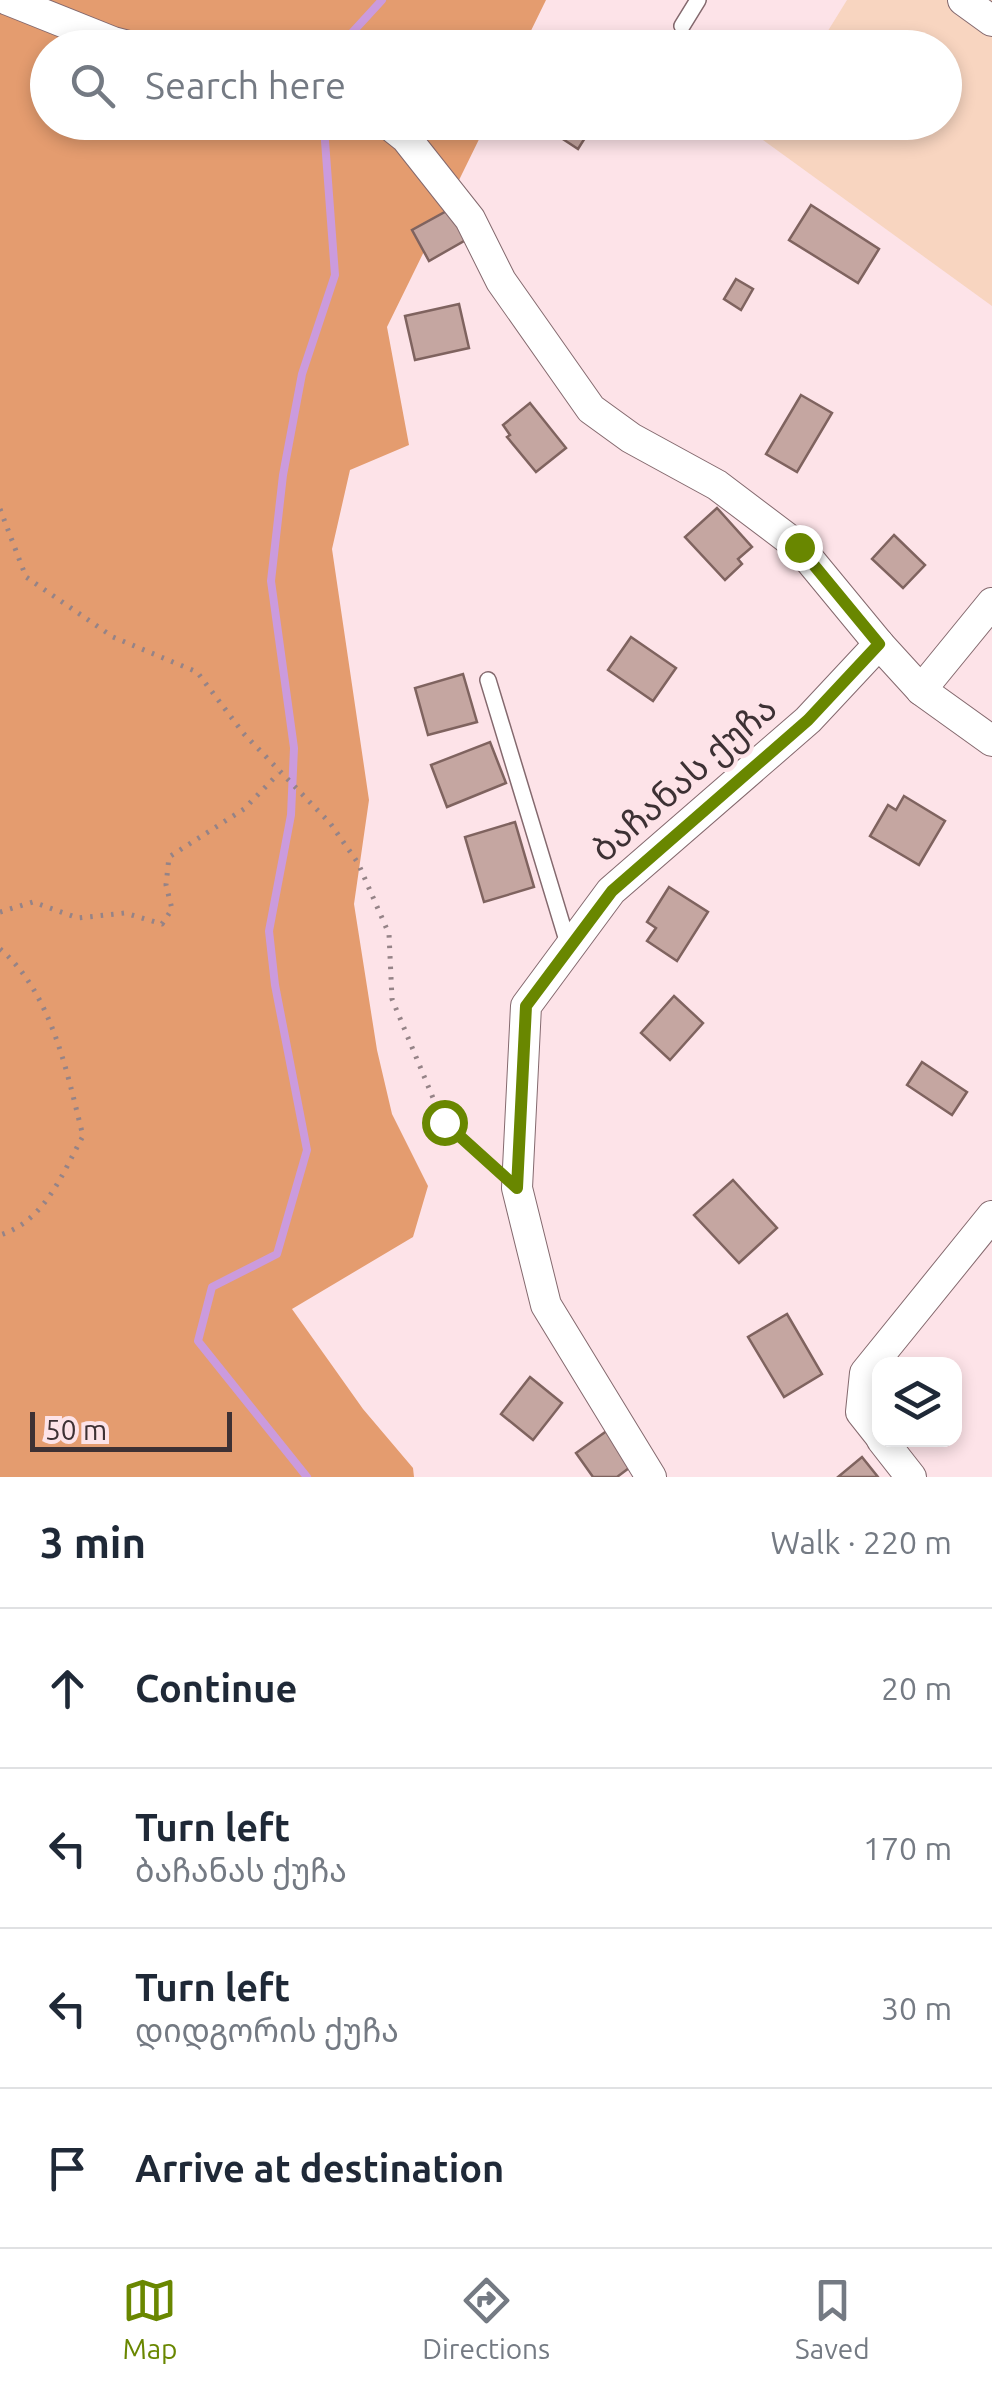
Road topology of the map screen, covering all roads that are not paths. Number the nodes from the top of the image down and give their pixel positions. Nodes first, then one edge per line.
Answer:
1 (8, 0) edge
2 (698, 0) edge
3 (963, 0) edge
4 (992, 21) edge
5 (682, 26) dead end
6 (83, 30) edge
7 (408, 140) edge
8 (992, 602) edge
9 (879, 644) junction
10 (488, 680) dead end
11 (921, 690) junction
12 (992, 741) edge
13 (569, 947) junction
14 (992, 1216) edge
15 (878, 1357) edge
16 (872, 1364) edge
17 (872, 1426) edge
18 (888, 1447) edge
19 (651, 1477) edge
20 (911, 1477) edge

1 - 6 street
2 - 5 lane
3 - 4 street
7 - 9 street
8 - 11 street
9 - 11 street
9 - 13 street, ბაჩანას ქუჩა
10 - 13 lane
11 - 12 street
13 - 19 street, ბაჩანას ქუჩა
14 - 15 street
16 - 17 street
18 - 20 street

